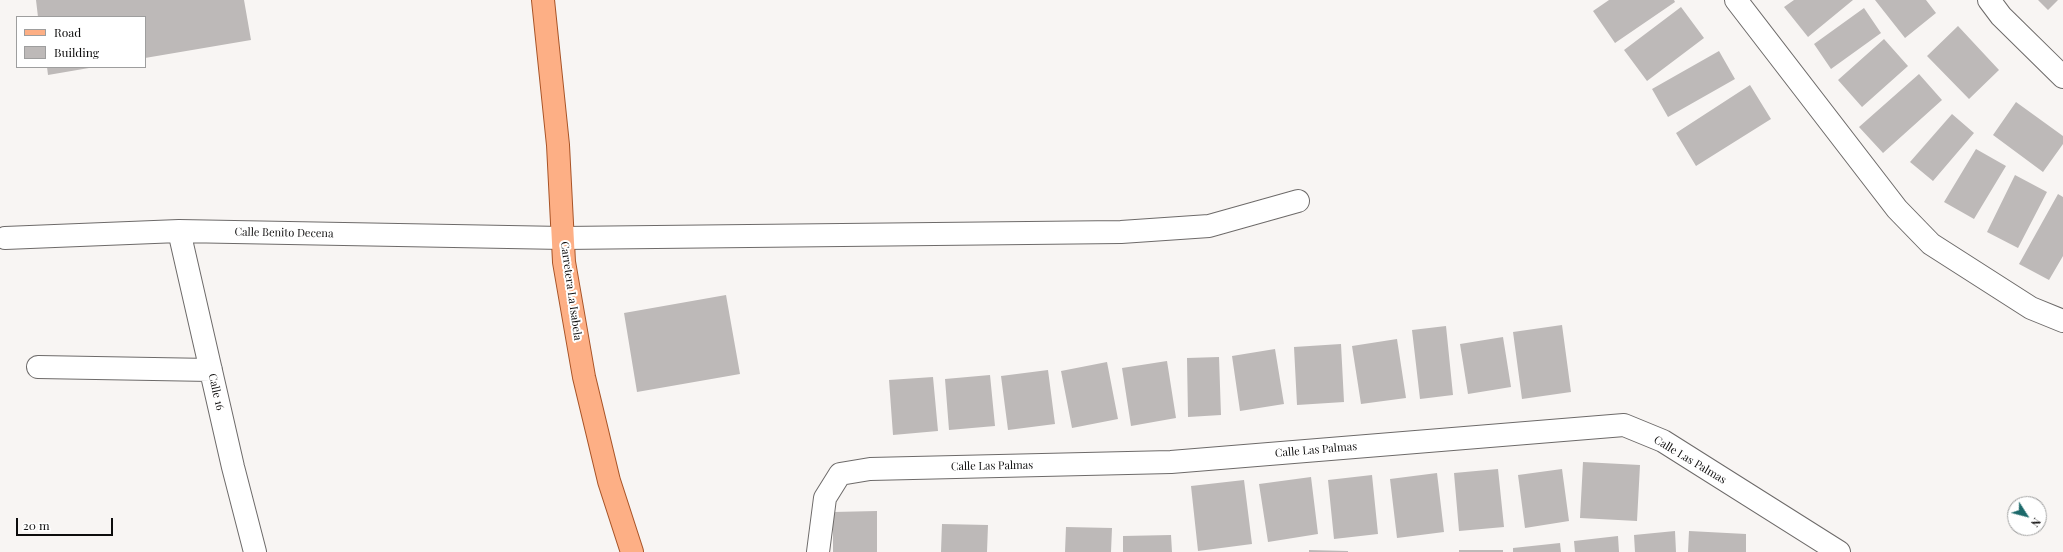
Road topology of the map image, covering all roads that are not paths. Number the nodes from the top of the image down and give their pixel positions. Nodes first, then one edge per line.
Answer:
1 (543, 0) edge
2 (1736, 0) edge
3 (1989, 0) edge
4 (2063, 77) edge
5 (1298, 201) dead end
6 (180, 231) junction
7 (5, 238) dead end
8 (563, 238) junction
9 (2063, 321) edge
10 (38, 367) dead end
11 (211, 370) junction
12 (255, 552) edge
13 (632, 552) edge
14 (818, 552) edge
15 (1839, 552) edge

1 - 8 main road, Carretera La Isabela
2 - 9 street
3 - 4 street
5 - 8 street, Calle Benito Decena
6 - 7 street, Calle Benito Decena
6 - 8 street, Calle Benito Decena
6 - 11 street, Calle 16
8 - 13 main road, Carretera La Isabela
10 - 11 street
11 - 12 street, Calle 16
14 - 15 street, Calle Las Palmas

